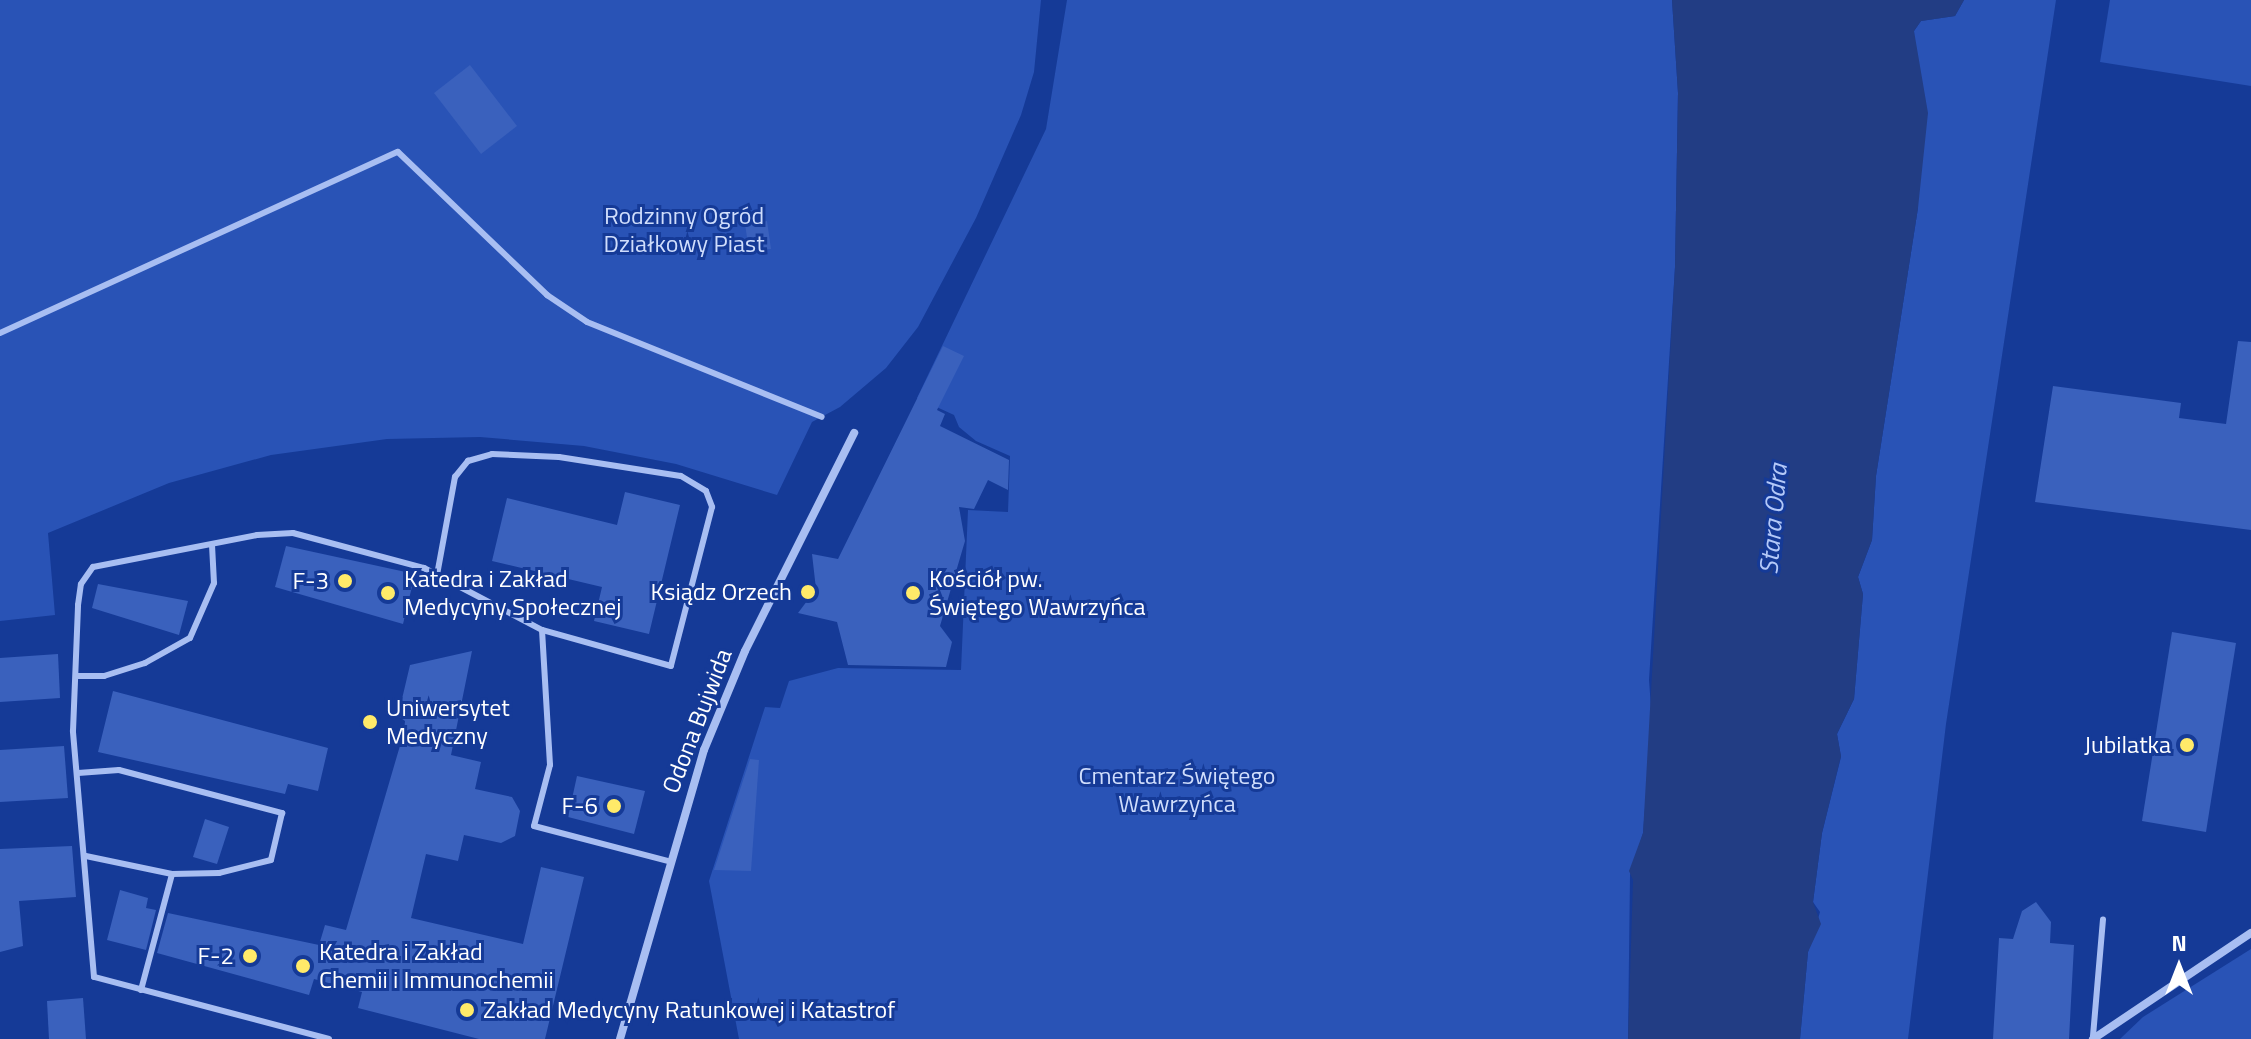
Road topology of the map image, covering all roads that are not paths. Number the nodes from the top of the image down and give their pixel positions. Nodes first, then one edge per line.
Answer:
1 (0, 333) edge
2 (822, 417) dead end
3 (854, 433) dead end
4 (212, 547) junction
5 (437, 575) junction
6 (542, 630) junction
7 (78, 676) junction
8 (78, 773) junction
9 (86, 856) junction
10 (668, 861) junction
11 (172, 874) junction
12 (2103, 919) dead end
13 (2251, 933) edge
14 (141, 990) junction
15 (2093, 1038) edge
16 (329, 1039) edge
17 (620, 1039) edge

1 - 2 lane
3 - 10 street, Odona Bujwida
4 - 5 lane
4 - 7 lane
4 - 7 lane
5 - 6 lane
5 - 6 lane
6 - 10 lane
7 - 8 lane
8 - 9 lane
8 - 11 lane
9 - 11 lane
9 - 14 lane
10 - 17 street, Odona Bujwida
11 - 14 lane
12 - 15 lane
13 - 15 street
14 - 16 lane

